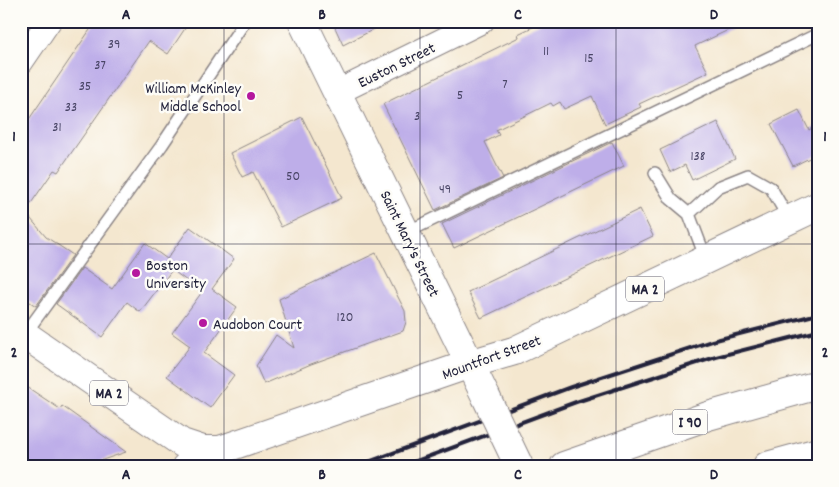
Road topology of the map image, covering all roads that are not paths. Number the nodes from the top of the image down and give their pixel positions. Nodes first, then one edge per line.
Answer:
1 (49, 21) edge
2 (245, 21) edge
3 (302, 21) edge
4 (482, 21) edge
5 (818, 34) edge
6 (21, 62) edge
7 (336, 93) junction
8 (655, 173) dead end
9 (818, 206) edge
10 (689, 214) junction
11 (787, 221) junction
12 (405, 233) junction
13 (706, 260) junction
14 (22, 336) edge
15 (470, 364) junction
16 (818, 385) edge
17 (818, 452) edge
18 (192, 458) edge
19 (519, 466) edge
20 (564, 466) edge
21 (767, 466) edge

1 - 6 street
2 - 14 lane
3 - 7 main road, Saint Mary's Street
4 - 7 street, Euston Street
5 - 12 lane
7 - 12 main road, Saint Mary's Street
8 - 10 lane
9 - 11 main road, Mountfort Street / MA 2
10 - 11 lane
10 - 13 lane
11 - 13 main road, Mountfort Street / MA 2
12 - 15 main road, Saint Mary's Street
13 - 15 main road, Mountfort Street / MA 2
14 - 18 main road, MA 2
15 - 18 main road, Mountfort Street / MA 2
15 - 19 main road, Saint Mary's Street, bridge
16 - 20 main road, I 90
17 - 21 main road

